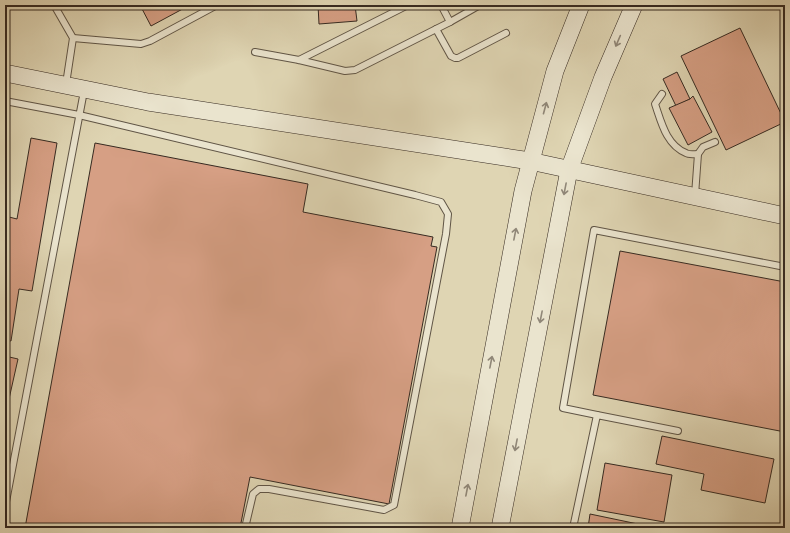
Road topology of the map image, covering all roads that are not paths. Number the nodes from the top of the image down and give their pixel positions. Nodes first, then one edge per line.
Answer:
1 (54, 5) edge
2 (218, 5) edge
3 (408, 5) edge
4 (441, 5) edge
5 (480, 5) edge
6 (581, 5) edge
7 (634, 5) edge
8 (450, 22) junction
9 (436, 29) junction
10 (506, 33) dead end
11 (73, 38) junction
12 (255, 52) dead end
13 (299, 60) junction
14 (5, 73) edge
15 (66, 85) junction
16 (84, 89) junction
17 (662, 94) dead end
18 (5, 101) edge
19 (79, 115) junction
20 (715, 142) dead end
21 (698, 154) junction
22 (530, 161) junction
23 (569, 170) junction
24 (694, 197) junction
25 (785, 216) edge
26 (785, 267) edge
27 (598, 415) junction
28 (678, 431) dead end
29 (5, 507) edge
30 (245, 528) edge
31 (460, 528) edge
32 (500, 528) edge
33 (573, 528) edge

1 - 11 lane
2 - 11 lane
3 - 13 lane
4 - 8 lane
5 - 8 lane
22 -> 6 street
7 -> 23 street
8 - 9 lane
9 - 10 lane
9 - 13 lane
11 - 15 lane
12 - 13 lane
14 - 15 street
15 - 16 street
16 - 19 lane
16 - 22 street
17 - 21 lane
18 - 19 lane
19 - 29 lane
19 - 30 lane
20 - 21 lane
21 - 24 lane
22 - 23 street
31 -> 22 street
23 - 24 street
23 -> 32 street
24 - 25 street
26 - 27 lane
27 - 28 lane
27 - 33 lane

